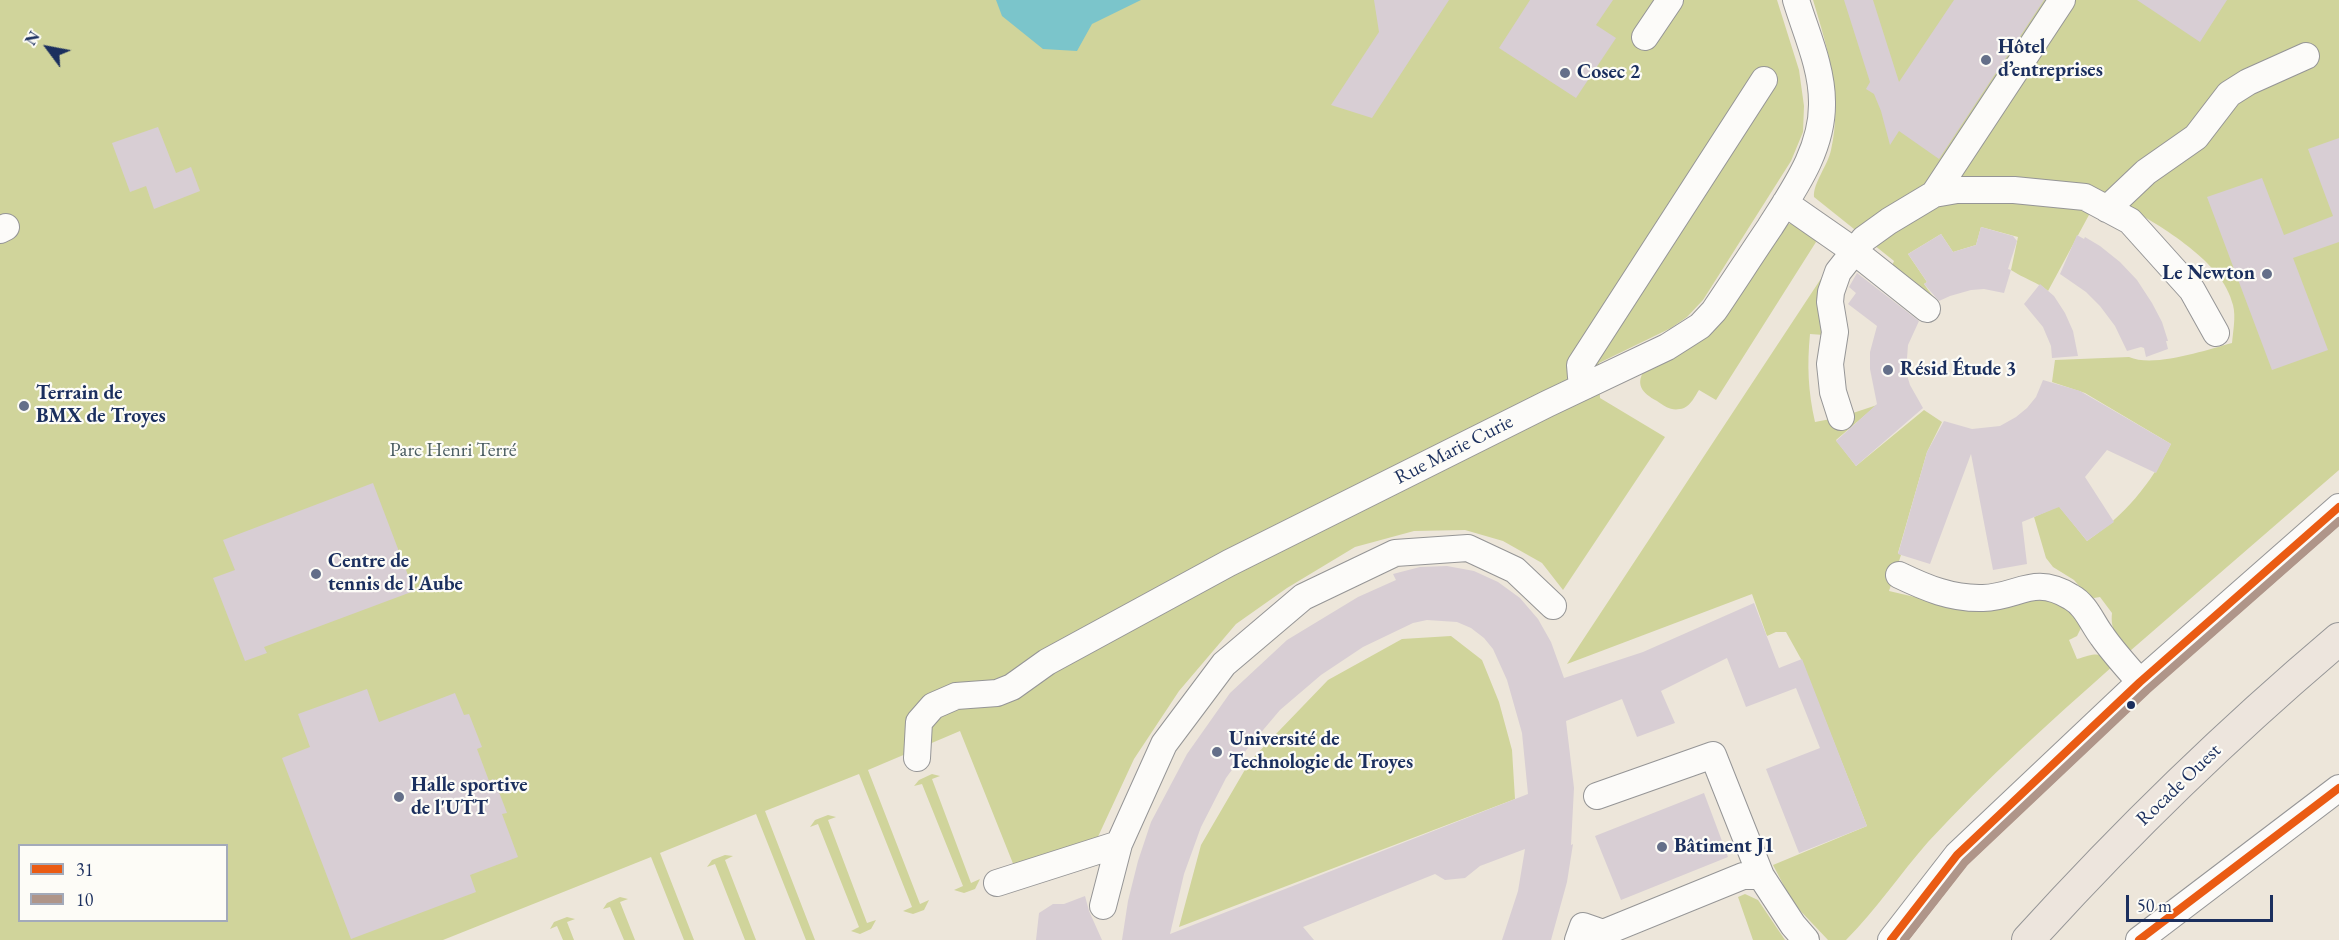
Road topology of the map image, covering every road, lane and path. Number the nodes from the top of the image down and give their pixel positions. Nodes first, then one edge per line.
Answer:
1 (1670, 0) edge
2 (1796, 0) edge
3 (2062, 0) edge
4 (1645, 37) dead end
5 (2306, 56) dead end
6 (1764, 80) dead end
7 (1934, 194) junction
8 (1785, 203) junction
9 (2108, 209) junction
10 (1854, 251) junction
11 (1927, 309) dead end
12 (2216, 333) dead end
13 (1585, 386) junction
14 (1841, 417) dead end
15 (2339, 507) edge
16 (1899, 575) dead end
17 (1553, 606) dead end
18 (2339, 639) edge
19 (2140, 682) junction
20 (917, 758) dead end
21 (2339, 788) edge
22 (1597, 796) dead end
23 (1119, 844) junction
24 (1761, 876) junction
25 (997, 883) dead end
26 (1103, 906) dead end
27 (1578, 940) edge
28 (1806, 940) edge
29 (1891, 940) edge
30 (2028, 940) edge
31 (2139, 940) edge

1 - 4 street
2 - 8 street, Rue Marie Curie
3 - 7 street
5 - 9 street
6 - 13 street
7 - 9 street
7 - 10 street
8 - 10 street
8 - 13 street, Rue Marie Curie
9 - 12 street
10 - 11 street
10 - 14 street
13 - 20 street, Rue Marie Curie
15 - 19 street
16 - 19 street
17 - 23 street
18 - 30 main road, Rocade Ouest
19 - 29 street
21 - 31 street
22 - 24 street
23 - 25 street
23 - 26 street
24 - 27 street
24 - 28 street

